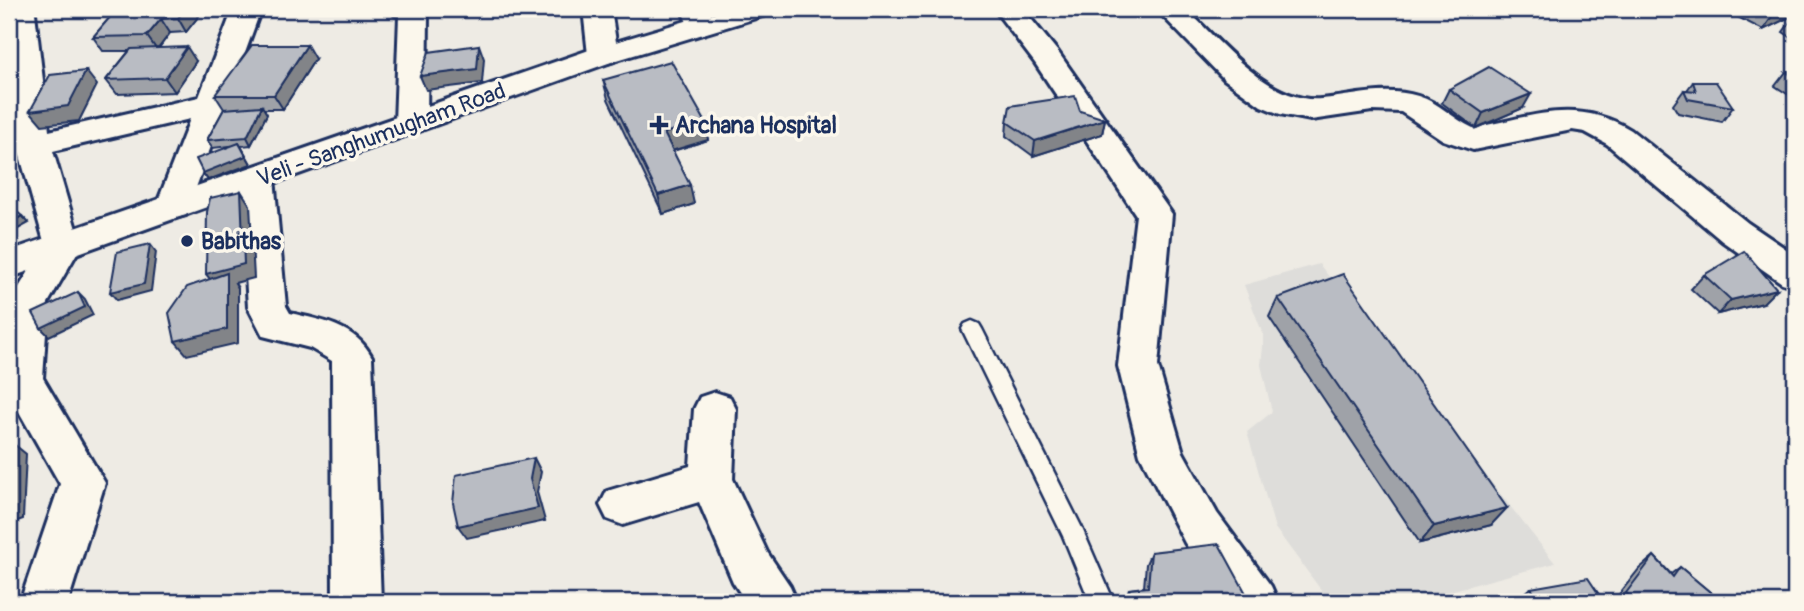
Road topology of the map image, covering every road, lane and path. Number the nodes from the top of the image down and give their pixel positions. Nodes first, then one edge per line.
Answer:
1 (247, 9) edge
2 (405, 9) edge
3 (597, 9) edge
4 (756, 9) edge
5 (1008, 9) edge
6 (1170, 9) edge
7 (21, 13) dead end
8 (698, 17) edge
9 (604, 55) junction
10 (212, 104) junction
11 (411, 123) junction
12 (34, 145) junction
13 (257, 178) junction
14 (174, 206) junction
15 (63, 246) junction
16 (9, 265) edge
17 (1795, 273) edge
18 (972, 328) dead end
19 (715, 410) dead end
20 (711, 480) junction
21 (624, 505) dead end
22 (44, 602) edge
23 (357, 602) edge
24 (774, 602) edge
25 (1102, 602) edge
26 (1254, 602) edge

1 - 10 street
2 - 11 street
3 - 9 street
4 - 8 street, Veli - Sanghumugham Road
5 - 26 street
6 - 17 street
7 - 12 street
8 - 9 street, Veli - Sanghumugham Road
9 - 11 street, Veli - Sanghumugham Road
10 - 12 street
10 - 14 street
11 - 13 street, Veli - Sanghumugham Road
12 - 15 street
13 - 14 street, Veli - Sanghumugham Road
13 - 23 street
14 - 15 street, Veli - Sanghumugham Road
15 - 16 street, Veli - Sanghumugham Road
15 - 22 street
18 - 25 lane
19 - 20 street
20 - 21 street
20 - 24 street

